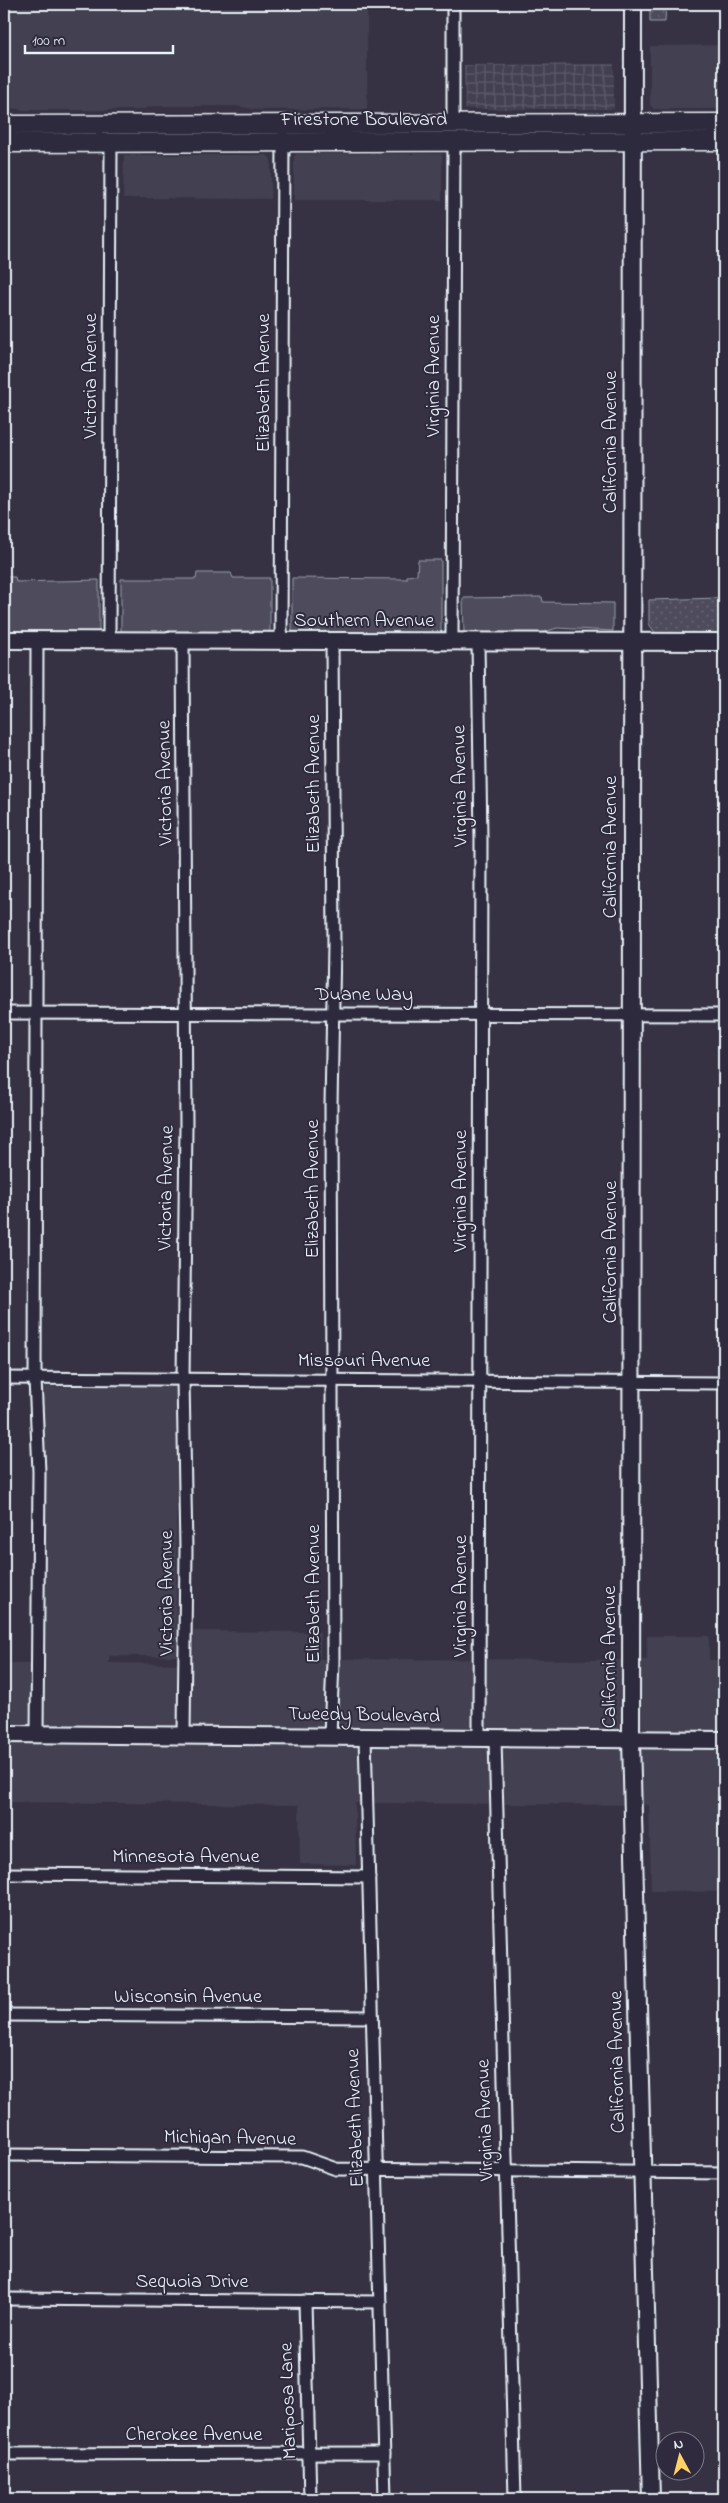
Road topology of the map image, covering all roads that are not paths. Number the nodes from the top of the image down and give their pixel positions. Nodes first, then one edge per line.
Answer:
1 (453, 4) edge
2 (632, 4) edge
3 (632, 123) junction
4 (724, 123) edge
5 (282, 124) junction
6 (4, 125) edge
7 (453, 132) junction
8 (632, 140) junction
9 (724, 141) edge
10 (111, 142) junction
11 (283, 142) junction
12 (4, 143) edge
13 (4, 640) edge
14 (37, 640) junction
15 (109, 640) junction
16 (183, 641) junction
17 (281, 641) junction
18 (332, 642) junction
19 (452, 642) junction
20 (478, 642) junction
21 (724, 642) edge
22 (632, 643) junction
23 (4, 1012) edge
24 (37, 1013) junction
25 (186, 1013) junction
26 (331, 1014) junction
27 (480, 1014) junction
28 (632, 1014) junction
29 (724, 1015) edge
30 (4, 1378) edge
31 (36, 1378) junction
32 (183, 1379) junction
33 (333, 1380) junction
34 (480, 1381) junction
35 (632, 1382) junction
36 (724, 1384) edge
37 (4, 1734) edge
38 (36, 1734) junction
39 (184, 1736) junction
40 (330, 1736) junction
41 (365, 1736) junction
42 (487, 1739) junction
43 (631, 1740) junction
44 (724, 1740) edge
45 (4, 1874) edge
46 (368, 1877) junction
47 (4, 2015) edge
48 (372, 2017) junction
49 (4, 2155) edge
50 (376, 2170) junction
51 (506, 2171) junction
52 (642, 2172) junction
53 (724, 2173) edge
54 (4, 2299) edge
55 (305, 2302) junction
56 (380, 2302) junction
57 (309, 2453) junction
58 (384, 2453) junction
59 (4, 2454) edge
60 (310, 2499) edge
61 (385, 2499) edge
62 (515, 2499) edge
63 (651, 2499) edge

1 - 7 street, Virginia Avenue
2 - 3 main road, California Avenue
3 - 4 main road, Firestone Boulevard
3 - 7 main road, Firestone Boulevard
3 - 8 main road, California Avenue
5 - 6 main road, Firestone Boulevard
5 - 7 main road, Firestone Boulevard
5 - 11 street, Elizabeth Avenue
7 - 8 main road, Firestone Boulevard
7 - 11 main road, Firestone Boulevard
7 - 19 street, Virginia Avenue
8 - 9 main road, Firestone Boulevard
8 - 22 main road, California Avenue
10 - 11 main road, Firestone Boulevard
10 - 12 main road, Firestone Boulevard
10 - 15 street, Victoria Avenue
11 - 17 street, Elizabeth Avenue
13 - 14 main road, Southern Avenue
14 - 15 main road, Southern Avenue
14 - 24 street
15 - 16 main road, Southern Avenue
16 - 17 main road, Southern Avenue
16 - 25 street, Victoria Avenue
17 - 18 main road, Southern Avenue
18 - 19 main road, Southern Avenue
18 - 26 street, Elizabeth Avenue
19 - 20 main road, Southern Avenue
20 - 22 main road, Southern Avenue
20 - 27 street, Virginia Avenue
21 - 22 main road, Southern Avenue
22 - 28 main road, California Avenue
23 - 24 street, Duane Way
24 - 25 street, Duane Way
24 - 31 street
25 - 26 street, Duane Way
25 - 32 street, Victoria Avenue
26 - 27 street, Duane Way
26 - 33 street, Elizabeth Avenue
27 - 28 street, Duane Way
27 - 34 street, Virginia Avenue
28 - 29 street, Duane Way
28 - 35 main road, California Avenue
30 - 31 street, Missouri Avenue
31 - 32 street, Missouri Avenue
31 - 38 street
32 - 33 street, Missouri Avenue
32 - 39 street, Victoria Avenue
33 - 34 street, Missouri Avenue
33 - 40 street, Elizabeth Avenue
34 - 35 street, Missouri Avenue
34 - 42 street, Virginia Avenue
35 - 36 street, Missouri Avenue
35 - 43 main road, California Avenue
37 - 38 main road, Tweedy Boulevard
38 - 39 main road, Tweedy Boulevard
39 - 40 main road, Tweedy Boulevard
40 - 41 main road, Tweedy Boulevard
41 - 42 main road, Tweedy Boulevard
41 - 46 street, Elizabeth Avenue
42 - 43 main road, Tweedy Boulevard
42 - 51 street, Virginia Avenue
43 - 44 main road, Tweedy Boulevard
43 - 52 main road, California Avenue
45 - 46 street, Minnesota Avenue
46 - 48 street, Elizabeth Avenue
47 - 48 street, Wisconsin Avenue
48 - 50 street, Elizabeth Avenue
49 - 50 street, Michigan Avenue
50 - 51 street, Michigan Avenue
50 - 56 street, Elizabeth Avenue
51 - 52 street, Michigan Avenue
51 - 62 street, Virginia Avenue
52 - 53 street, Michigan Avenue
52 - 63 main road, California Avenue
54 - 55 street, Sequoia Drive
55 - 56 street, Sequoia Drive
55 - 57 street, Mariposa Lane
56 - 58 street, Elizabeth Avenue
57 - 58 street, Cherokee Avenue
57 - 59 street, Cherokee Avenue
57 - 60 street, Mariposa Lane
58 - 61 street, Elizabeth Avenue

